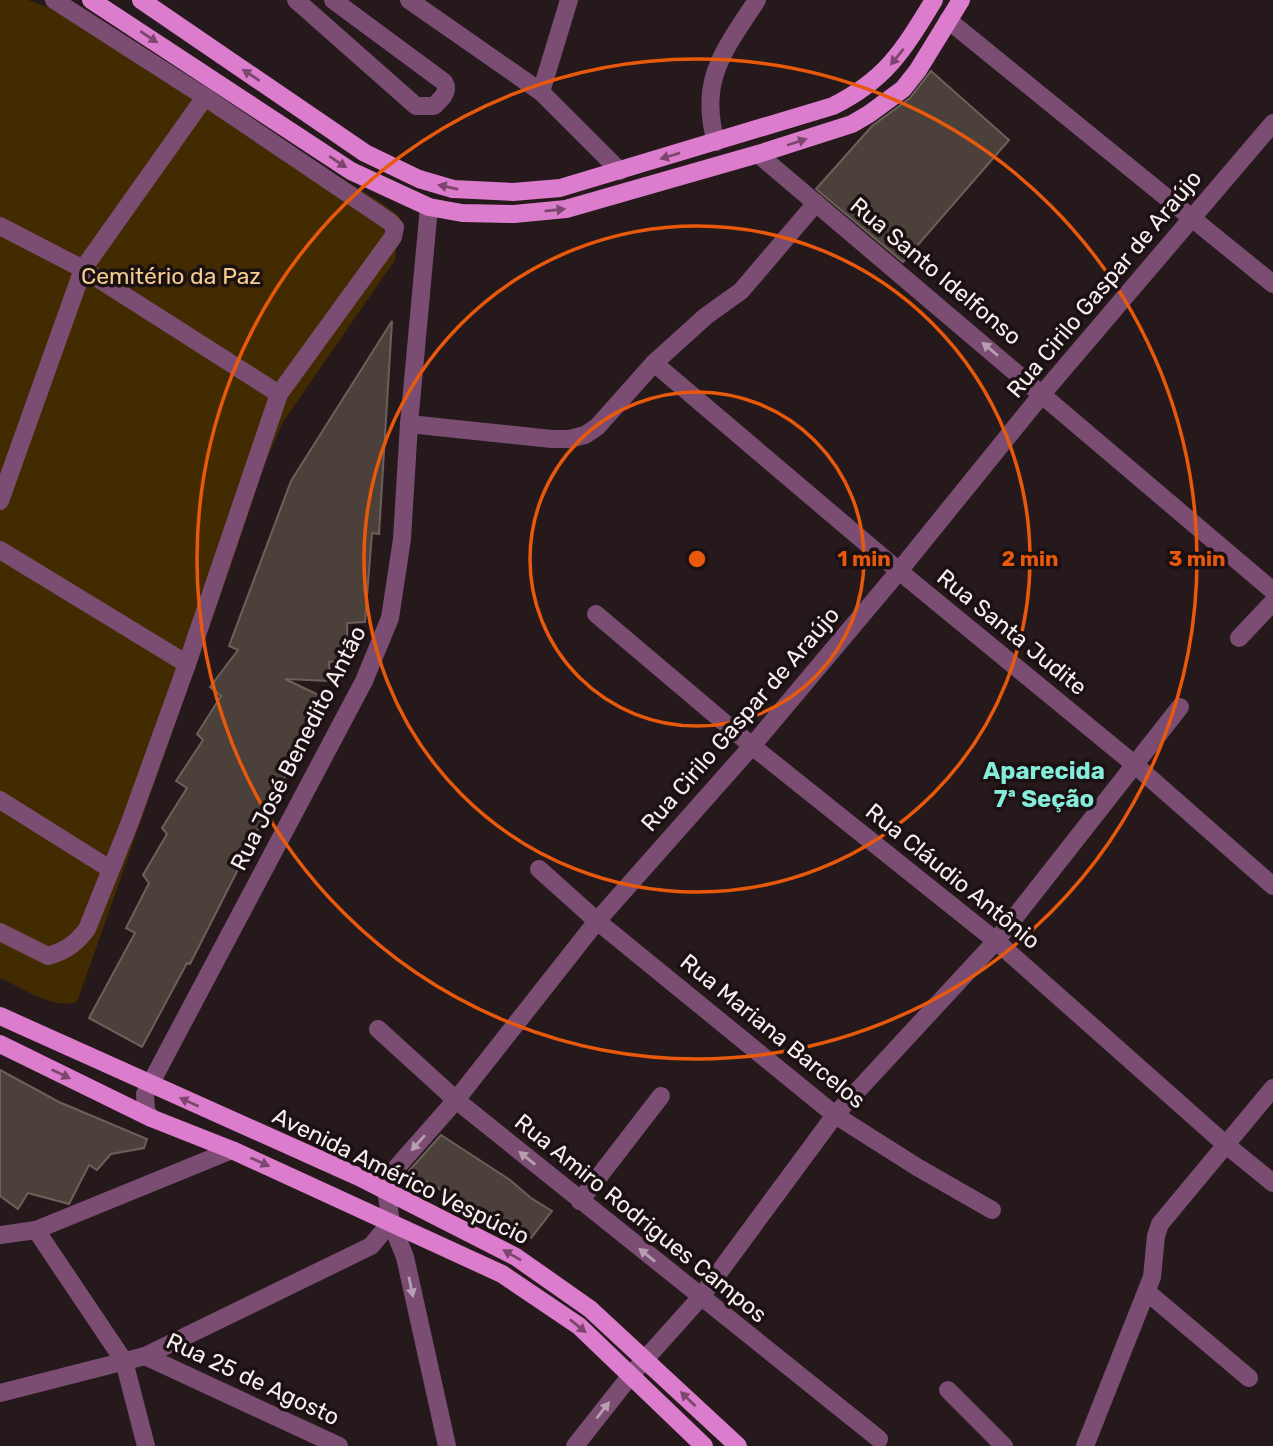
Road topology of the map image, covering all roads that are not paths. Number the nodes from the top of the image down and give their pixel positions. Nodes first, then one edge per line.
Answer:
1 (54, 0) edge
2 (91, 0) edge
3 (141, 0) edge
4 (296, 0) edge
5 (409, 0) edge
6 (569, 0) edge
7 (757, 0) edge
8 (934, 0) edge
9 (961, 0) edge
10 (338, 4) edge
11 (948, 20) junction
12 (326, 25) junction
13 (541, 92) junction
14 (205, 97) junction
15 (1273, 122) edge
16 (716, 142) junction
17 (758, 154) junction
18 (620, 171) junction
19 (816, 203) junction
20 (429, 207) junction
21 (1193, 218) junction
22 (0, 226) edge
23 (83, 269) junction
24 (1273, 284) edge
25 (654, 363) junction
26 (1043, 393) junction
27 (279, 394) junction
28 (409, 424) junction
29 (0, 501) edge
30 (0, 550) edge
31 (899, 572) junction
32 (1273, 591) edge
33 (1273, 602) edge
34 (596, 614) dead end
35 (1239, 638) dead end
36 (187, 664) junction
37 (1180, 707) dead end
38 (752, 746) junction
39 (1134, 764) junction
40 (0, 800) edge
41 (110, 869) junction
42 (539, 869) dead end
43 (1273, 886) edge
44 (597, 921) junction
45 (0, 932) edge
46 (996, 941) junction
47 (0, 1016) edge
48 (378, 1029) dead end
49 (0, 1044) edge
50 (150, 1084) junction
51 (1273, 1088) edge
52 (661, 1096) dead end
53 (456, 1100) junction
54 (835, 1115) junction
55 (152, 1118) junction
56 (1225, 1144) junction
57 (232, 1150) junction
58 (1273, 1183) edge
59 (386, 1190) junction
60 (580, 1200) junction
61 (992, 1210) dead end
62 (391, 1222) junction
63 (36, 1230) junction
64 (0, 1235) edge
65 (1146, 1292) junction
66 (700, 1298) junction
67 (145, 1356) junction
68 (646, 1359) junction
69 (124, 1362) junction
70 (631, 1375) junction
71 (1249, 1378) dead end
72 (948, 1390) dead end
73 (0, 1394) edge
74 (307, 1438) edge
75 (878, 1439) dead end
76 (146, 1446) edge
77 (339, 1446) edge
78 (447, 1446) edge
79 (575, 1446) edge
80 (704, 1446) edge
81 (737, 1446) edge
82 (1004, 1446) edge
83 (1085, 1446) edge

1 - 14 street
2 -> 20 main road
18 -> 3 main road
4 - 12 street
5 - 13 street
6 - 13 street
7 - 16 street
8 -> 16 main road
9 - 11 main road
10 - 12 street
10 - 12 street
17 -> 11 main road
11 - 21 street
13 - 18 street
14 - 23 street
14 - 27 street
15 - 21 street, Rua Cirilo Gaspar de Araújo
16 -> 18 main road
17 - 19 street, Rua Santo Idelfonso
20 -> 17 main road
19 - 25 street
26 -> 19 street, Rua Santo Idelfonso
20 - 28 street, Rua José Benedito Antão
21 - 24 street
21 - 26 street, Rua Cirilo Gaspar de Araújo
22 - 23 street
23 - 27 street
23 - 29 street
25 - 28 street
25 - 31 street, Rua Santa Judite
26 - 31 street, Rua Cirilo Gaspar de Araújo
26 - 32 street, Rua Santo Idelfonso
27 - 36 street
28 - 50 street, Rua José Benedito Antão
30 - 36 street
31 - 38 street, Rua Cirilo Gaspar de Araújo
31 - 39 street, Rua Santa Judite
33 - 35 street
34 - 38 street, Rua Cláudio Antônio
36 - 41 street
37 - 39 street
38 - 44 street, Rua Cirilo Gaspar de Araújo
38 - 46 street, Rua Cláudio Antônio
39 - 43 street, Rua Santa Judite
39 - 46 street
40 - 41 street
41 - 45 street
42 - 44 street, Rua Mariana Barcelos
44 - 53 street, Rua Cirilo Gaspar de Araújo
44 - 54 street, Rua Mariana Barcelos
46 - 54 street
46 - 56 street, Rua Cláudio Antônio
47 - 50 main road, Avenida Américo Vespúcio
48 - 53 street, Rua Amiro Rodrigues Campos
49 -> 55 main road, Avenida Américo Vespúcio
50 - 55 street, Rua José Benedito Antão
59 -> 50 main road, Avenida Américo Vespúcio
51 - 56 street
52 - 60 street
53 -> 59 street, Rua Cirilo Gaspar de Araújo
60 -> 53 street, Rua Amiro Rodrigues Campos
54 - 61 street, Rua Mariana Barcelos
54 - 66 street
55 - 57 main road, Avenida Américo Vespúcio
56 - 58 street, Rua Cláudio Antônio
56 - 65 street
57 -> 62 main road, Avenida Américo Vespúcio
57 - 63 street
59 - 62 street
68 -> 59 main road, Avenida Américo Vespúcio
66 -> 60 street, Rua Amiro Rodrigues Campos
62 - 67 street
62 -> 70 main road, Avenida Américo Vespúcio
62 -> 78 street
63 - 64 street
63 - 69 street
65 - 71 street
65 - 83 street
66 - 68 street
66 - 75 street, Rua Amiro Rodrigues Campos
67 - 69 street
67 - 74 street, Rua 25 de Agosto
68 - 70 street
81 -> 68 main road, Avenida Américo Vespúcio
69 - 73 street
69 - 76 street
79 -> 70 street
70 - 80 main road, Avenida Américo Vespúcio
72 - 82 street
74 - 77 street, Rua 25 de Agosto

